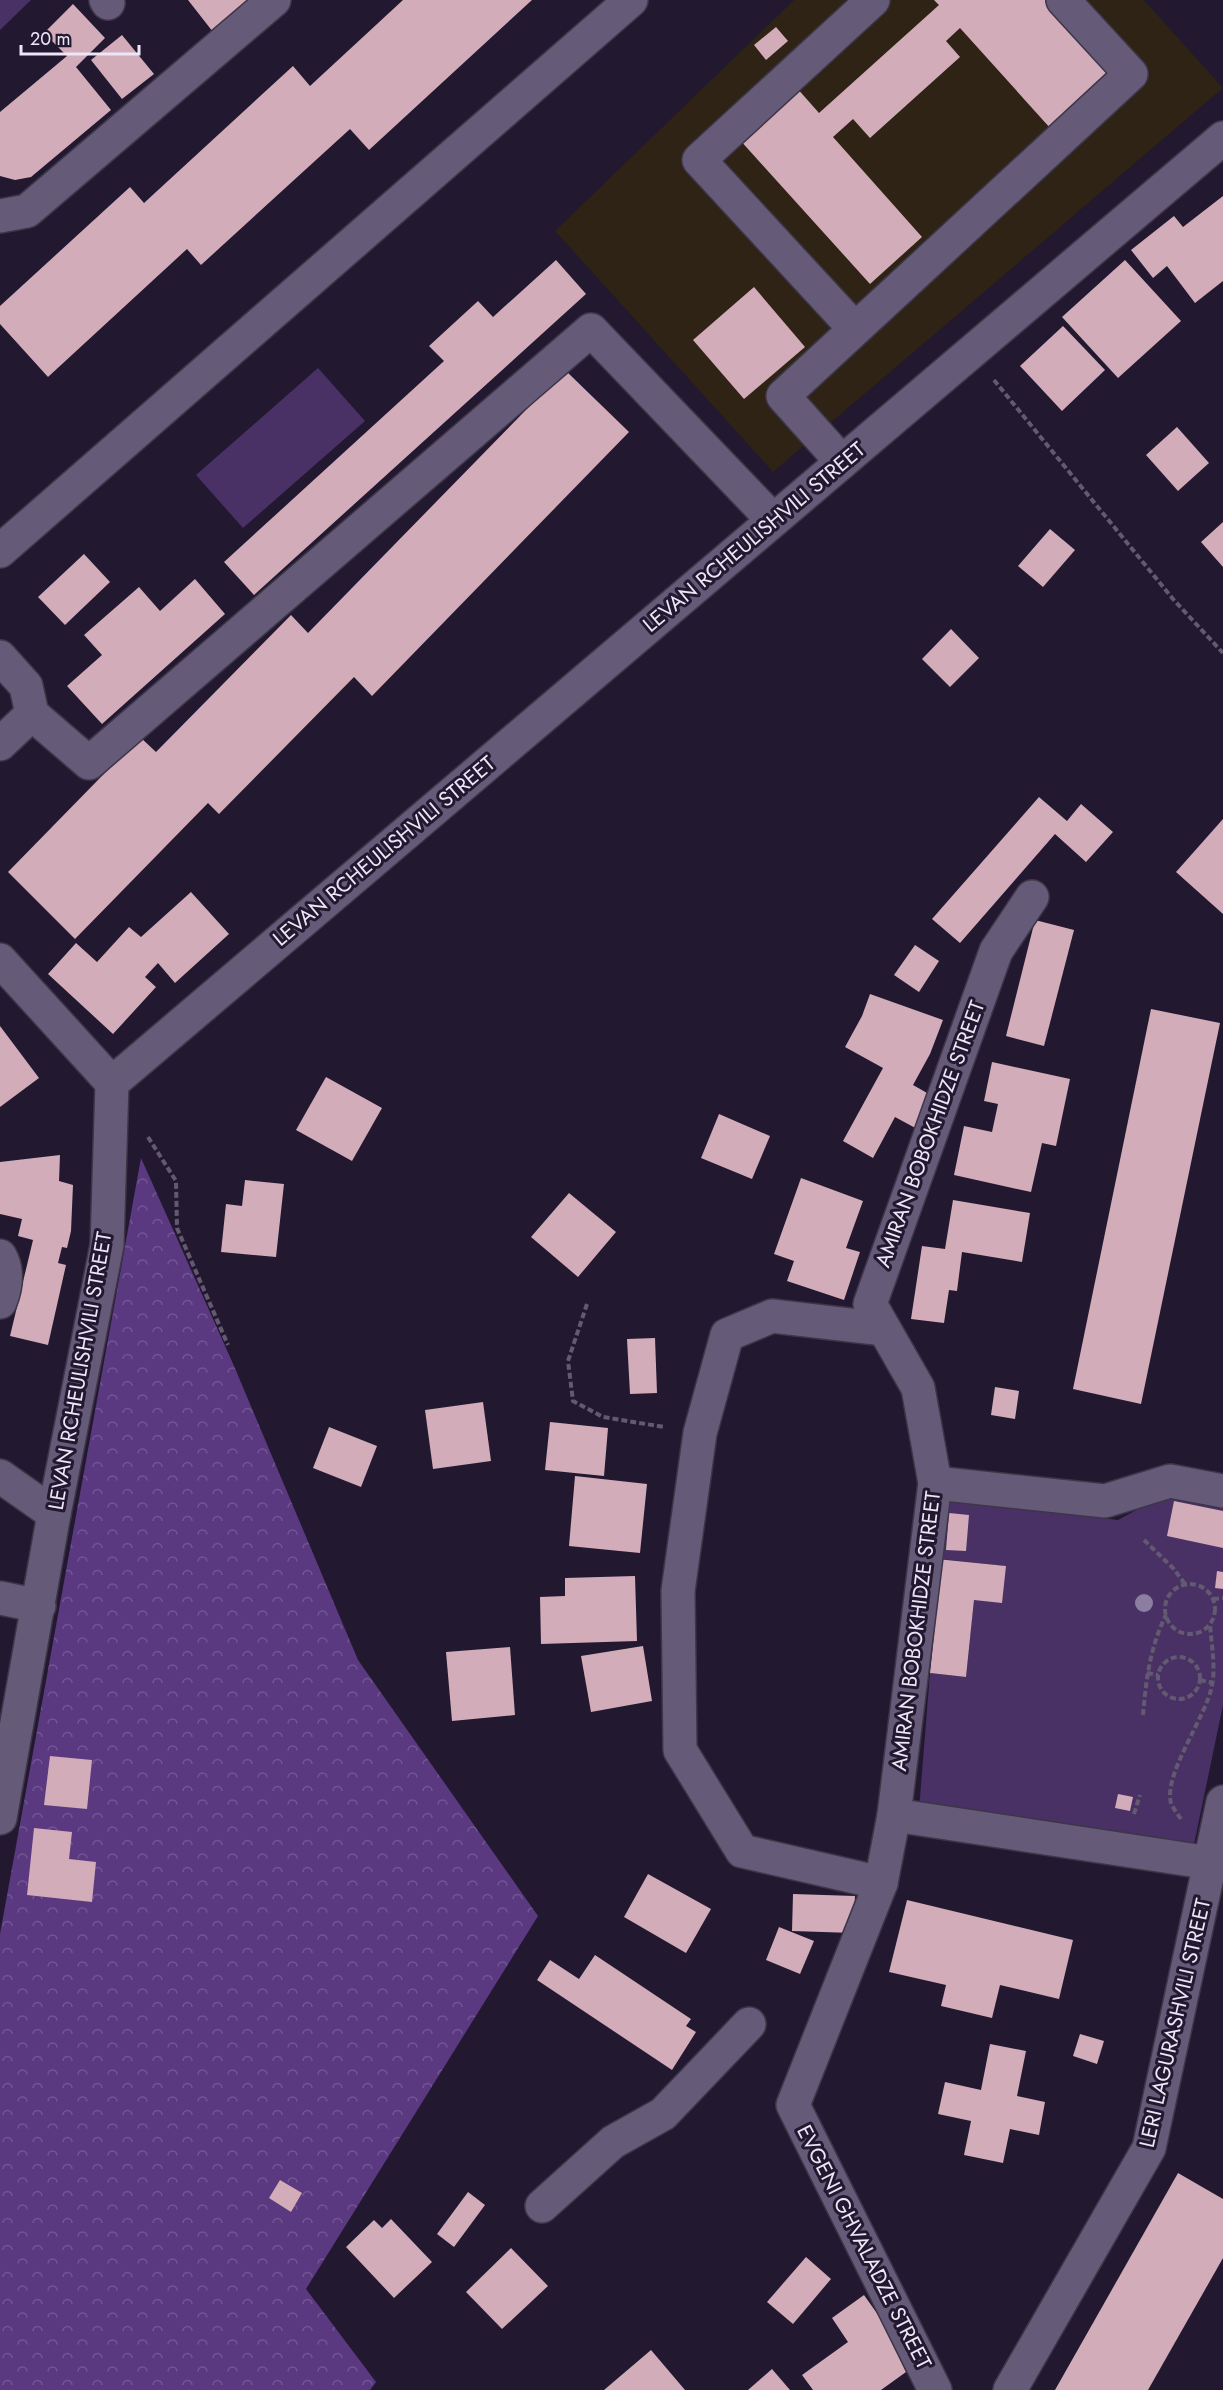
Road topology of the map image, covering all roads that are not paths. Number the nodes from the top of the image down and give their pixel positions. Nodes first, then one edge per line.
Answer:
1 (274, 0) edge
2 (631, 0) edge
3 (873, 0) edge
4 (1063, 0) edge
5 (1223, 138) edge
6 (0, 216) edge
7 (855, 329) junction
8 (842, 462) junction
9 (773, 520) junction
10 (0, 551) edge
11 (0, 657) edge
12 (32, 714) junction
13 (0, 744) edge
14 (1032, 897) dead end
15 (0, 960) edge
16 (112, 1083) junction
17 (0, 1256) edge
18 (0, 1302) edge
19 (884, 1329) junction
20 (0, 1476) edge
21 (934, 1483) junction
22 (1223, 1491) edge
23 (54, 1514) junction
24 (0, 1598) edge
25 (39, 1606) junction
26 (1223, 1802) edge
27 (894, 1815) junction
28 (0, 1818) edge
29 (1211, 1863) junction
30 (881, 1882) junction
31 (749, 2024) dead end
32 (793, 2105) joint
33 (542, 2206) dead end
34 (932, 2389) edge
35 (1011, 2390) edge

1 - 6 street
2 - 10 street
3 - 7 street
4 - 7 street
5 - 8 street, LEVAN RCHEULISHVILI STREET
7 - 8 street
8 - 9 street, LEVAN RCHEULISHVILI STREET
9 - 12 street
9 - 16 street, LEVAN RCHEULISHVILI STREET
11 - 12 street
12 - 13 street
14 - 19 street, AMIRAN BOBOKHIDZE STREET
15 - 16 street
16 - 23 street, LEVAN RCHEULISHVILI STREET
17 - 18 street
19 - 21 street, AMIRAN BOBOKHIDZE STREET
19 - 30 street
20 - 23 street
21 - 22 street
21 - 27 street, AMIRAN BOBOKHIDZE STREET
23 - 25 street, LEVAN RCHEULISHVILI STREET
24 - 25 street
25 - 28 street, LEVAN RCHEULISHVILI STREET
26 - 29 street, LERI LAGURASHVILI STREET
27 - 29 street
27 - 30 street, AMIRAN BOBOKHIDZE STREET
29 - 35 street, LERI LAGURASHVILI STREET
30 - 32 street, AMIRAN BOBOKHIDZE STREET
31 - 33 street
32 - 34 street, EVGENI GHVALADZE STREET

